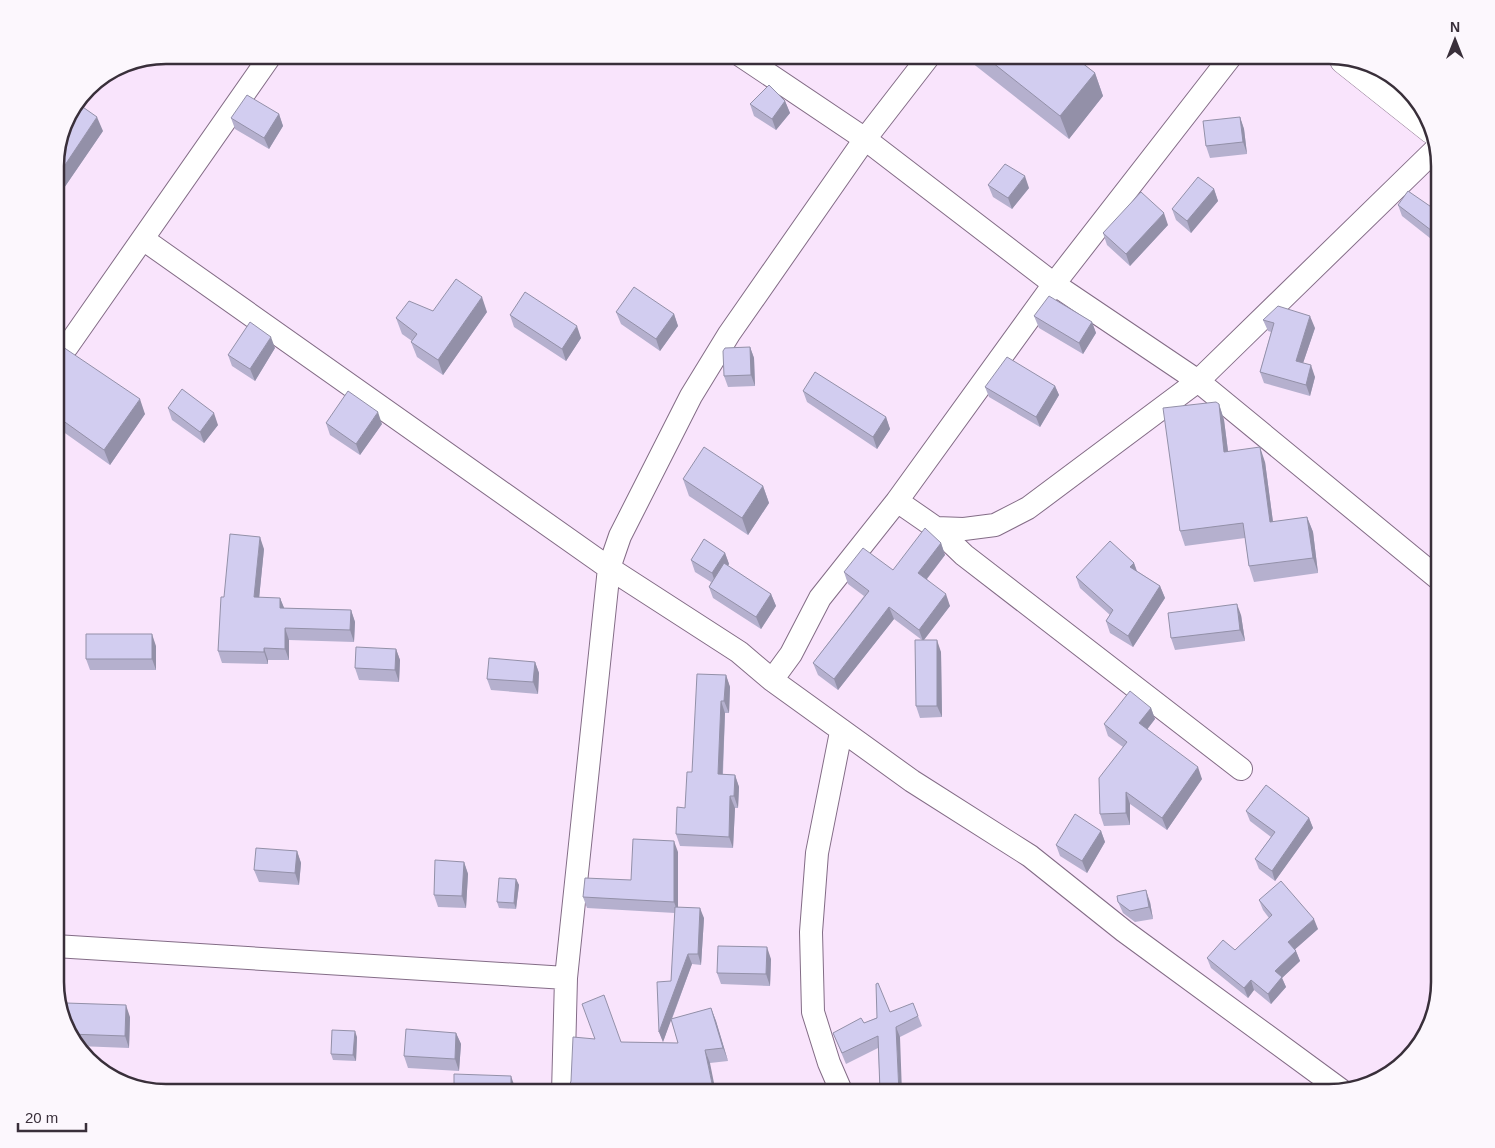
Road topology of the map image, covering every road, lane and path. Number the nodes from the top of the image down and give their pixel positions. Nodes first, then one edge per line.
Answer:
1 (265, 64) edge
2 (753, 64) edge
3 (923, 64) edge
4 (1225, 64) edge
5 (1353, 67) edge
6 (1421, 121) edge
7 (865, 139) junction
8 (1430, 154) edge
9 (143, 239) junction
10 (1054, 284) junction
11 (64, 349) edge
12 (1198, 381) junction
13 (897, 500) junction
14 (936, 528) junction
15 (609, 568) junction
16 (1431, 573) edge
17 (772, 680) junction
18 (841, 732) junction
19 (1240, 769) dead end
20 (64, 947) edge
21 (566, 978) junction
22 (562, 1084) edge
23 (838, 1084) edge
24 (1333, 1084) edge

1 - 9 street
2 - 7 street
3 - 7 street
4 - 10 street
5 - 6 highway
7 - 10 street
7 - 15 street
8 - 12 street
9 - 11 street
9 - 15 street
10 - 12 street
10 - 13 street
12 - 14 street
12 - 16 street
13 - 14 street
13 - 17 street
14 - 19 street
15 - 17 street
15 - 21 street
17 - 18 street
18 - 23 street
18 - 24 street
20 - 21 street
21 - 22 street

